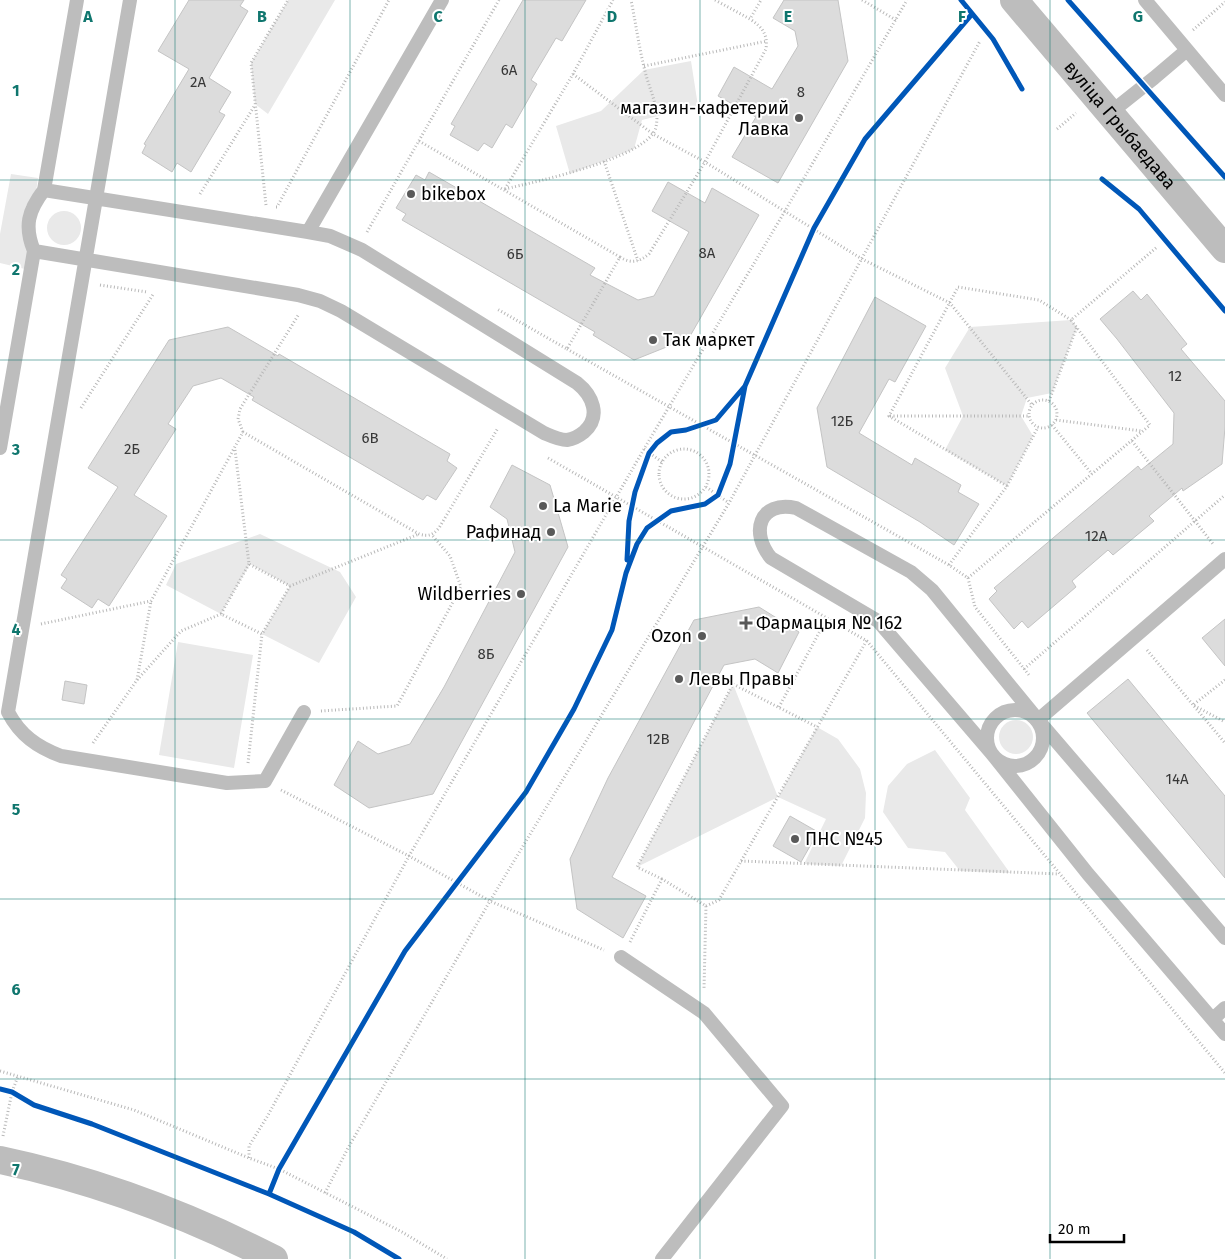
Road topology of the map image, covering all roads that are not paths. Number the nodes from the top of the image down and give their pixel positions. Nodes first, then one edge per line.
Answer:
1 (76, 0) edge
2 (130, 0) edge
3 (442, 0) edge
4 (1014, 0) edge
5 (1145, 0) edge
6 (1187, 50) junction
7 (1225, 95) edge
8 (1110, 112) junction
9 (44, 190) junction
10 (96, 198) junction
11 (308, 232) junction
12 (1225, 249) edge
13 (34, 251) junction
14 (86, 260) junction
15 (0, 448) edge
16 (1225, 560) edge
17 (4, 711) edge
18 (304, 712) road end
19 (1038, 720) junction
20 (993, 756) junction
21 (1225, 938) edge
22 (621, 957) road end
23 (1225, 1008) edge
24 (1213, 1019) junction
25 (1225, 1034) edge
26 (1, 1149) edge
27 (274, 1259) edge
28 (662, 1259) edge

1 - 9 lane
2 - 10 lane
3 - 11 lane
4 - 8 street, вуліца Грыбаедава
5 - 6 lane
6 - 7 lane
6 - 8 lane
8 - 12 street, вуліца Грыбаедава
9 - 10 lane
9 - 13 lane
10 - 11 lane
10 - 14 lane
11 - 14 lane
13 - 14 lane
13 - 15 lane
14 - 17 lane
16 - 19 lane
17 - 18 lane
19 - 20 lane
19 - 20 lane
19 - 20 lane
19 - 21 lane
20 - 24 lane
22 - 28 lane
23 - 24 lane
24 - 25 lane
26 - 27 street

